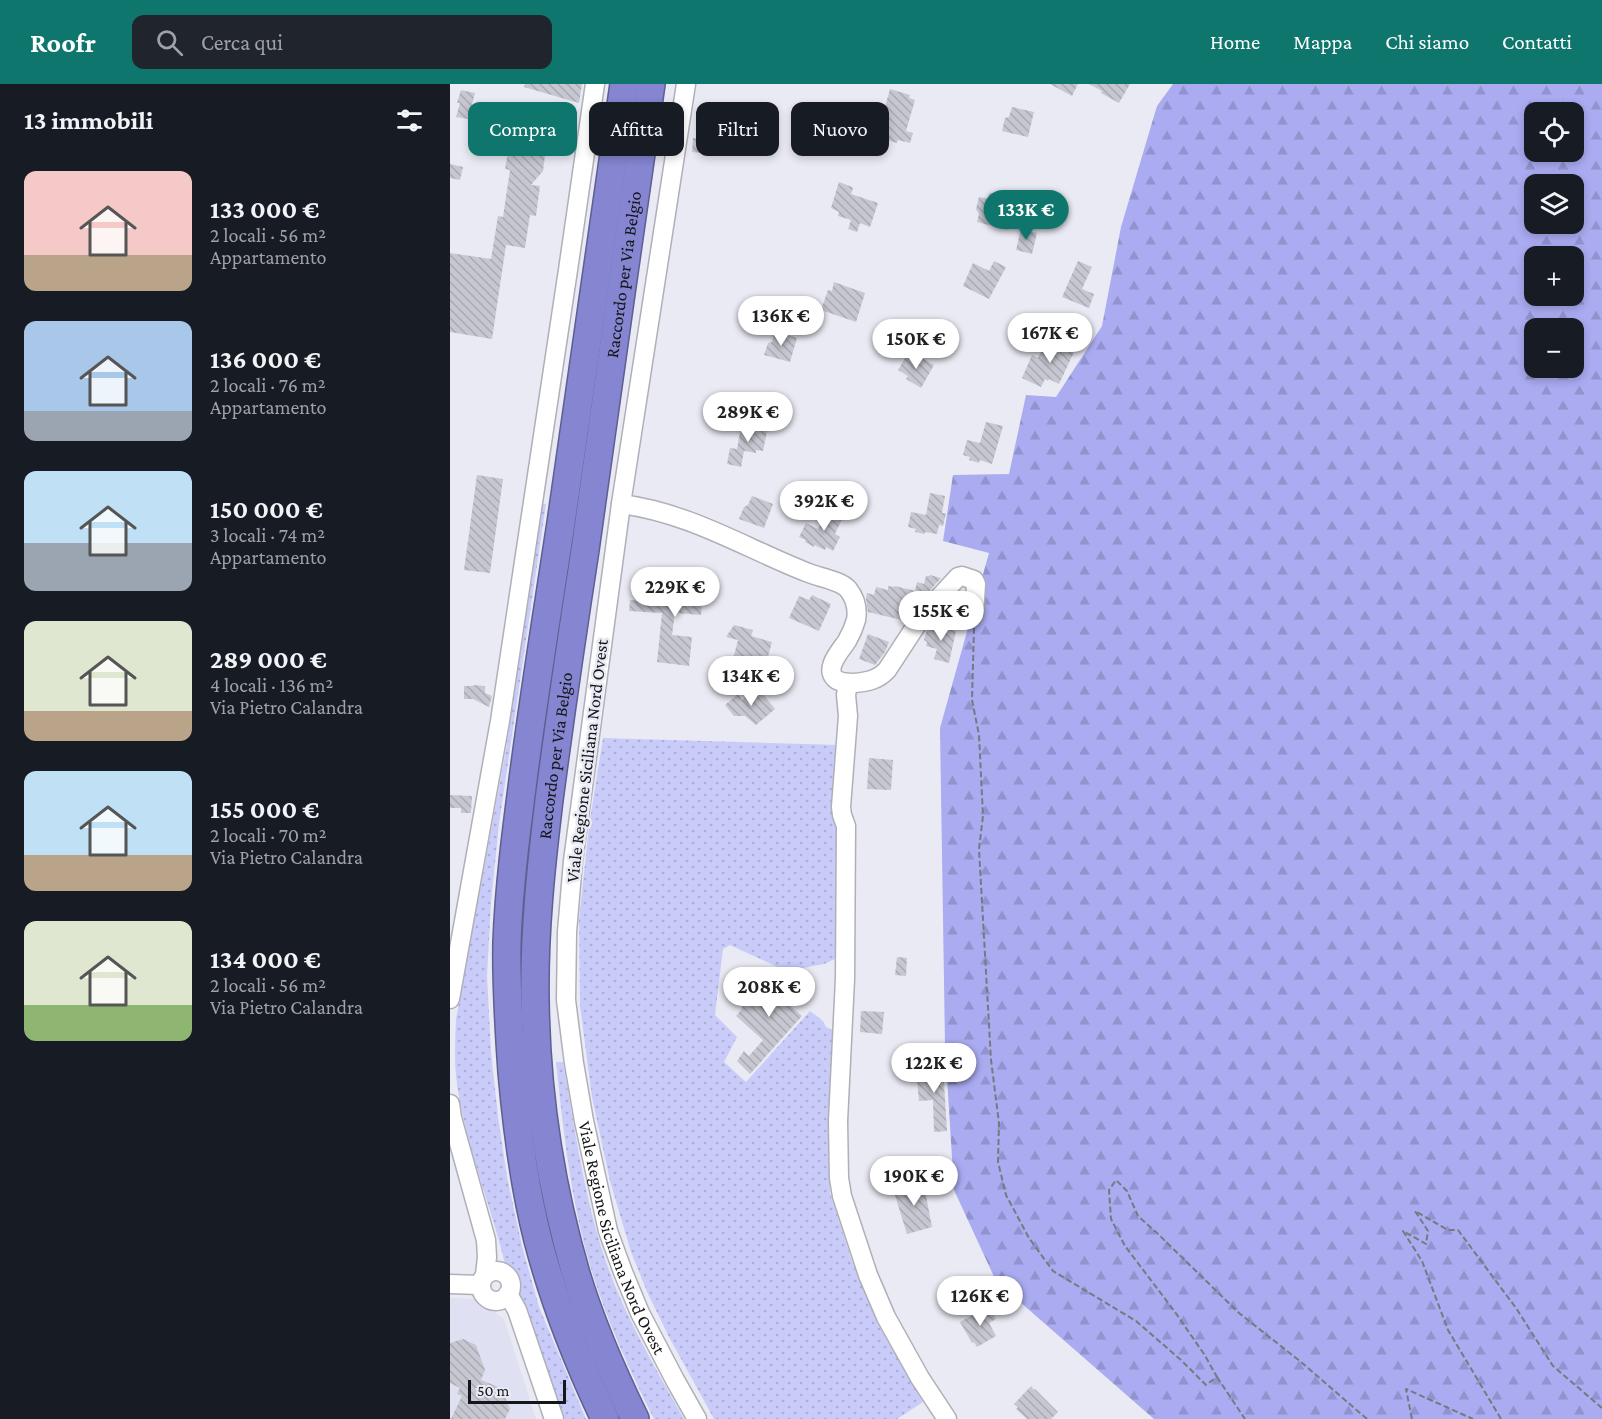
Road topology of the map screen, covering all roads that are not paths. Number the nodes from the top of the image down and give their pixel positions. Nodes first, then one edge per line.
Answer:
1 (595, 84) edge
2 (624, 84) edge
3 (651, 84) edge
4 (661, 84) edge
5 (686, 84) edge
6 (601, 437) junction
7 (621, 504) junction
8 (974, 615) road end
9 (848, 683) junction
10 (450, 999) edge
11 (450, 1104) edge
12 (482, 1280) junction
13 (450, 1284) edge
14 (503, 1298) junction
15 (543, 1419) edge
16 (554, 1419) edge
17 (605, 1419) edge
18 (635, 1419) edge
19 (697, 1419) edge
20 (947, 1419) edge

1 - 10 street
2 - 17 highway, Raccordo per Via Belgio
3 - 6 highway, Raccordo per Via Belgio
4 - 6 highway
5 - 7 street, Viale Regione Siciliana Nord Ovest
6 - 18 highway, Raccordo per Via Belgio
7 - 9 street
7 - 19 street, Viale Regione Siciliana Nord Ovest
8 - 9 street
9 - 20 street
11 - 12 street
12 - 13 street
12 - 14 street
12 - 14 street
14 - 15 street
14 - 16 street

